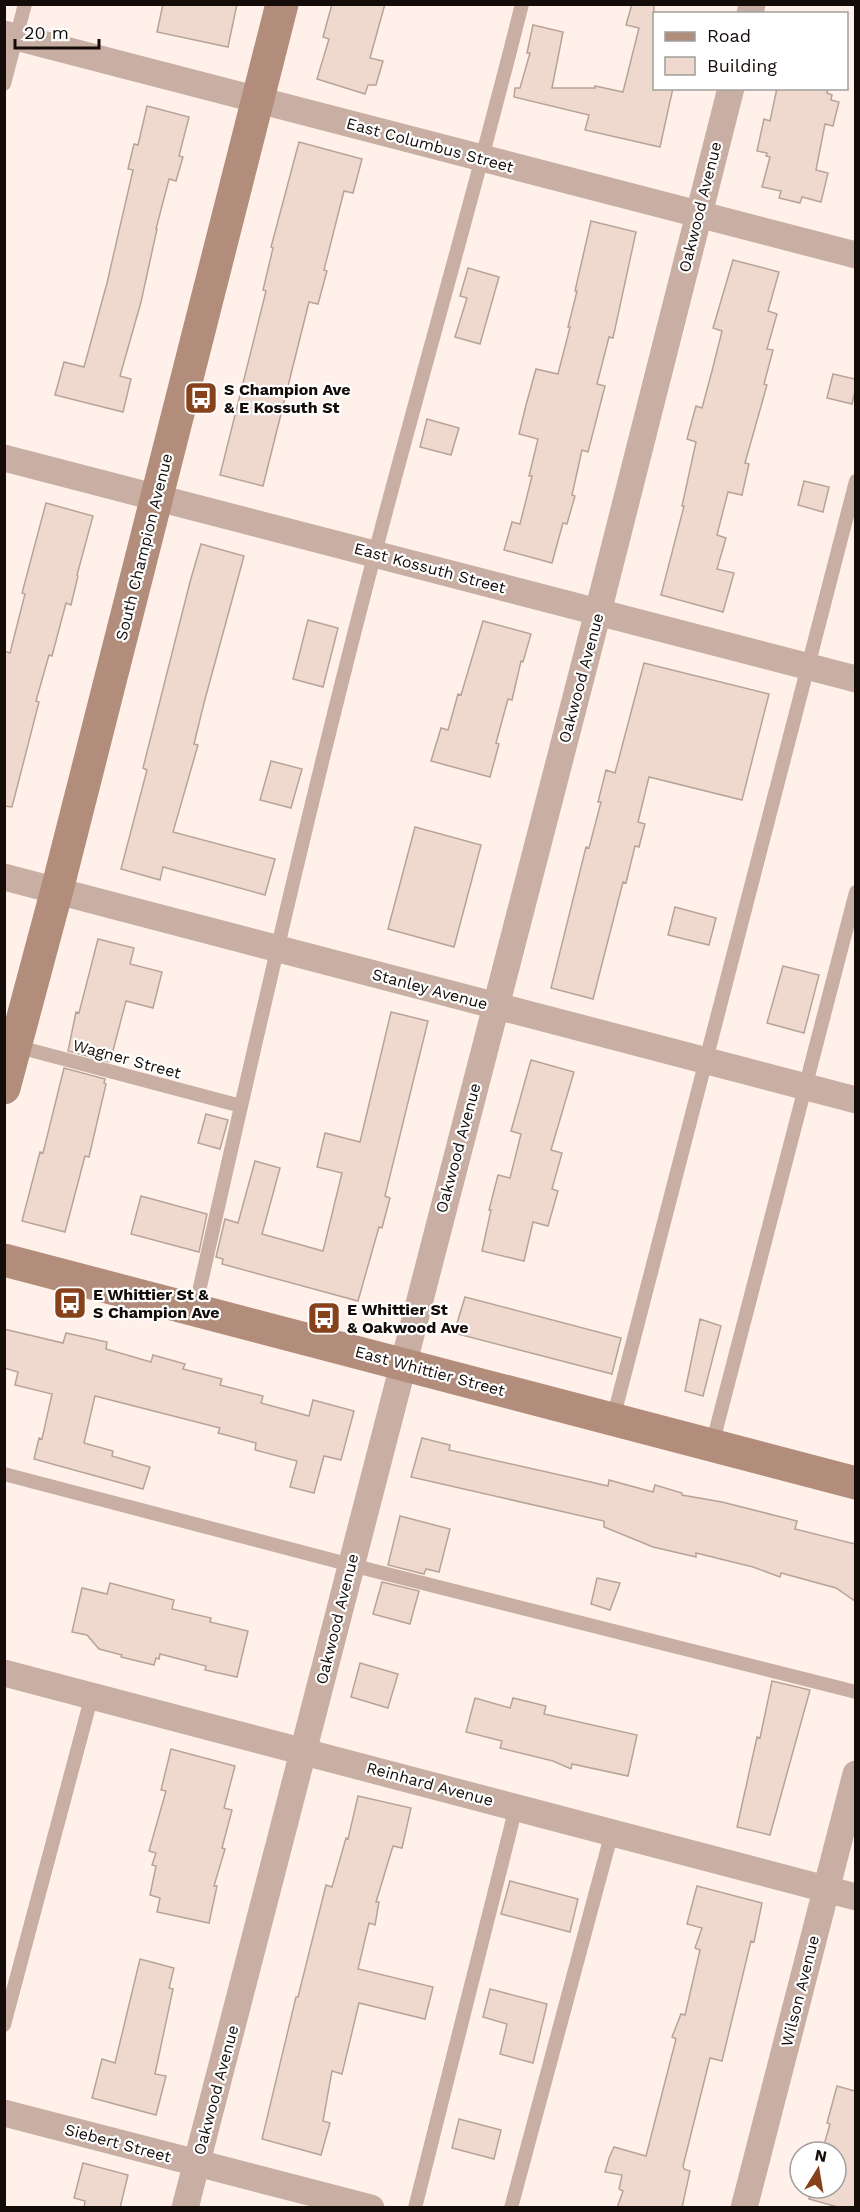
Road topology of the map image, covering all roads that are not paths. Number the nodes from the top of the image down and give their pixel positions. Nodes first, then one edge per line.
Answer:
1 (25, 4) edge
2 (282, 4) edge
3 (522, 4) edge
4 (10, 35) edge
5 (4, 84) edge
6 (729, 90) edge
7 (257, 100) junction
8 (483, 158) junction
9 (698, 214) junction
10 (855, 255) edge
11 (4, 458) edge
12 (855, 481) edge
13 (157, 498) junction
14 (375, 554) junction
15 (598, 612) junction
16 (808, 666) junction
17 (855, 679) edge
18 (4, 877) edge
19 (57, 890) junction
20 (855, 892) edge
21 (277, 948) junction
22 (495, 1006) junction
23 (10, 1045) edge
24 (706, 1061) junction
25 (805, 1087) junction
26 (4, 1088) edge
27 (855, 1100) edge
28 (241, 1106) junction
29 (4, 1260) edge
30 (195, 1310) junction
31 (402, 1364) junction
32 (613, 1419) junction
33 (712, 1444) junction
34 (4, 1474) edge
35 (855, 1483) edge
36 (351, 1565) junction
37 (4, 1673) edge
38 (855, 1692) edge
39 (92, 1695) junction
40 (304, 1751) junction
41 (855, 1774) edge
42 (516, 1807) junction
43 (612, 1832) junction
44 (826, 1889) junction
45 (855, 1897) edge
46 (4, 2025) edge
47 (4, 2113) edge
48 (197, 2164) junction
49 (184, 2208) edge
50 (371, 2208) edge
51 (414, 2208) edge
52 (511, 2208) edge
53 (744, 2208) edge

1 - 4 lane
2 - 7 street, South Champion Avenue
3 - 8 lane
4 - 5 lane
4 - 7 street, East Columbus Street
6 - 9 street, Oakwood Avenue
7 - 8 street, East Columbus Street
7 - 13 street, South Champion Avenue
8 - 9 street, East Columbus Street
8 - 14 lane
9 - 10 street, East Columbus Street
9 - 15 street, Oakwood Avenue
11 - 13 street, East Kossuth Street
12 - 16 lane
13 - 14 street, East Kossuth Street
13 - 19 street, South Champion Avenue
14 - 15 street, East Kossuth Street
14 - 21 lane
15 - 16 street, East Kossuth Street
15 - 22 street, Oakwood Avenue
16 - 17 street, East Kossuth Street
16 - 24 lane
18 - 19 street, Stanley Avenue
19 - 21 street, Stanley Avenue
19 - 23 street, South Champion Avenue
20 - 25 lane
21 - 22 street, Stanley Avenue
21 - 28 lane
22 - 24 street, Stanley Avenue
22 - 31 street, Oakwood Avenue
23 - 26 street, South Champion Avenue
23 - 28 lane, Wagner Street
24 - 25 street, Stanley Avenue
24 - 32 lane
25 - 27 street, Stanley Avenue
25 - 33 lane
28 - 30 lane
29 - 30 street, East Whittier Street
30 - 31 street, East Whittier Street
31 - 32 street, East Whittier Street
31 - 36 street, Oakwood Avenue
32 - 33 street, East Whittier Street
33 - 35 street, East Whittier Street
34 - 36 lane
36 - 38 lane
36 - 40 street, Oakwood Avenue
37 - 39 street, Reinhard Avenue
39 - 40 street, Reinhard Avenue
39 - 46 lane
40 - 42 street, Reinhard Avenue
40 - 48 street, Oakwood Avenue
41 - 44 street, Wilson Avenue
42 - 43 street, Reinhard Avenue
42 - 51 lane
43 - 44 street, Reinhard Avenue
43 - 52 lane
44 - 45 street, Reinhard Avenue
44 - 53 street, Wilson Avenue
47 - 48 street, Siebert Street
48 - 49 street, Oakwood Avenue
48 - 50 street, Siebert Street

